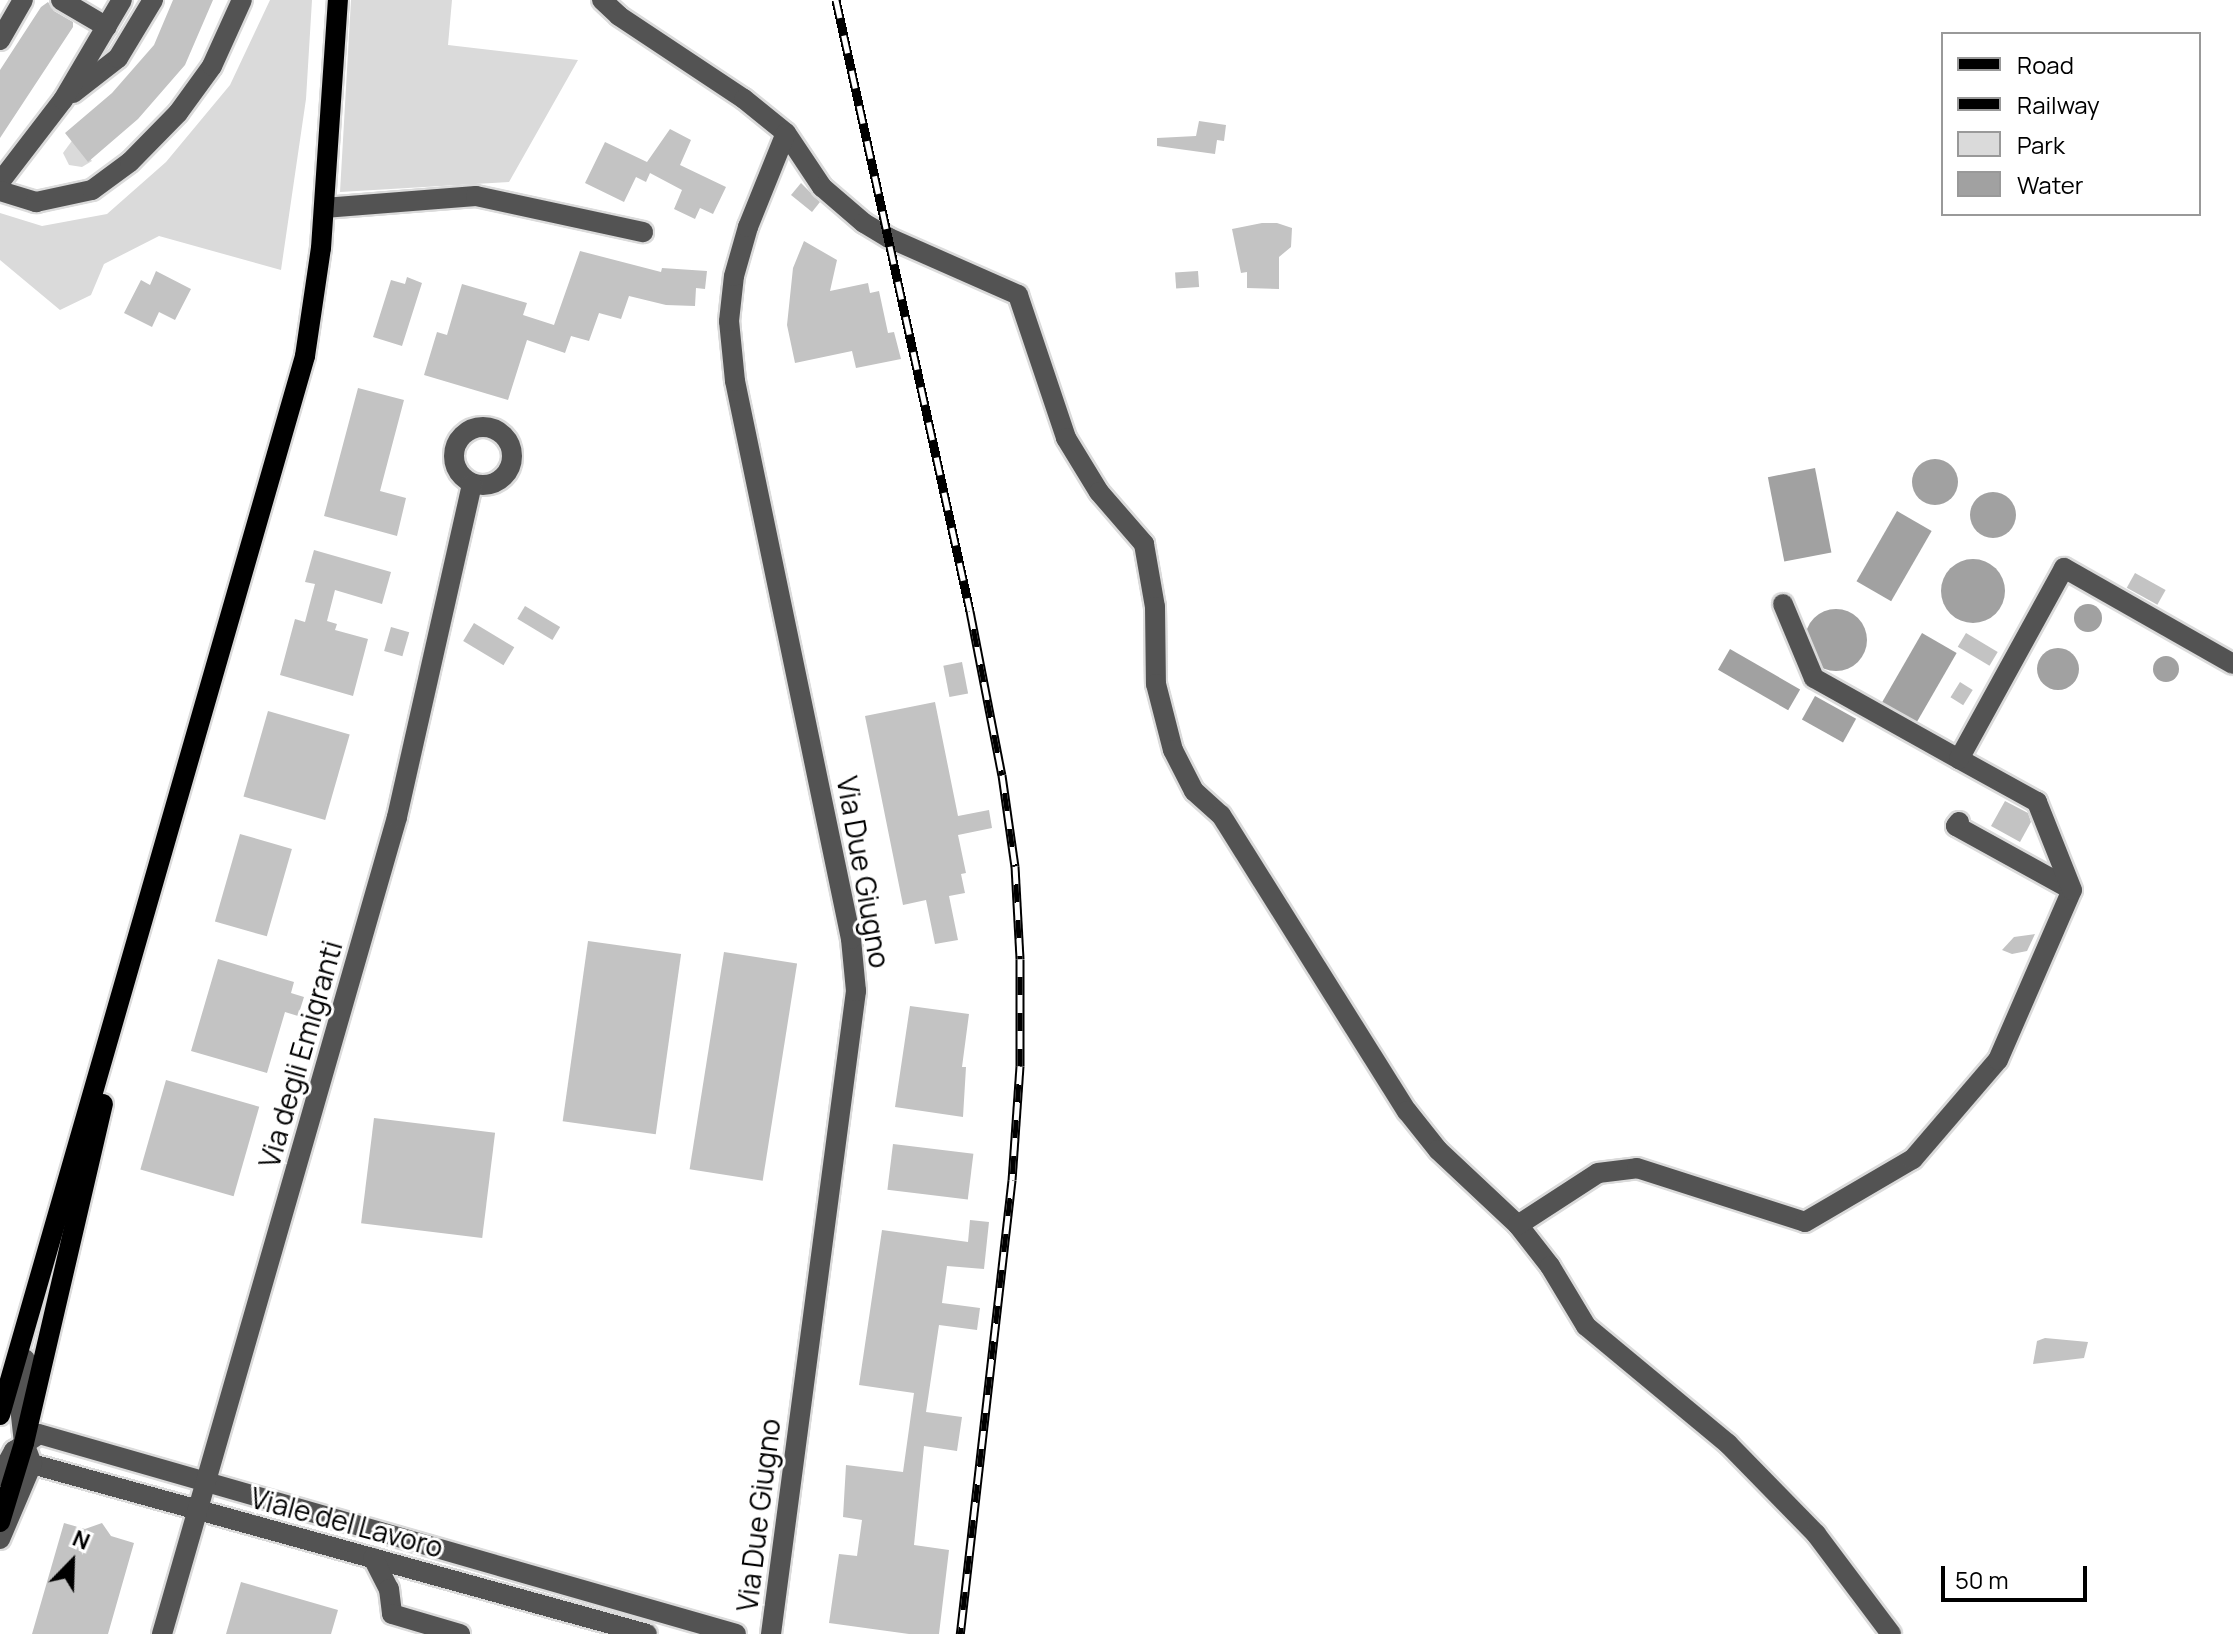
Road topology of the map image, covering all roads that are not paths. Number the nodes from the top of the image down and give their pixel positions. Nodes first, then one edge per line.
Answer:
1 (23, 0) edge
2 (61, 0) edge
3 (122, 0) edge
4 (153, 0) edge
5 (242, 0) edge
6 (338, 0) edge
7 (602, 0) edge
8 (2, 33) edge
9 (102, 36) junction
10 (118, 58) junction
11 (63, 100) junction
12 (786, 133) junction
13 (0, 182) edge
14 (0, 191) edge
15 (324, 208) junction
16 (643, 232) dead end
17 (472, 484) dead end
18 (1783, 604) dead end
19 (2233, 664) edge
20 (1959, 759) junction
21 (1959, 822) dead end
22 (2072, 890) junction
23 (134, 956) junction
24 (1518, 1225) junction
25 (38, 1276) junction
26 (0, 1415) edge
27 (31, 1438) junction
28 (32, 1464) junction
29 (0, 1476) edge
30 (207, 1482) junction
31 (199, 1510) junction
32 (0, 1522) edge
33 (0, 1539) edge
34 (373, 1558) junction
35 (591, 1619) junction
36 (162, 1634) edge
37 (460, 1634) edge
38 (573, 1634) edge
39 (647, 1634) edge
40 (736, 1634) edge
41 (771, 1634) edge
42 (1891, 1634) edge

1 - 8 street
2 - 9 street
3 - 9 street
4 - 10 street
5 - 14 street
6 - 15 main road
7 - 12 street
9 - 10 street
9 - 11 street
10 - 11 street
11 - 13 street
12 - 24 street
12 - 41 street, Via Due Giugno
15 - 16 street
15 - 23 main road
17 - 30 street, Via degli Emigranti
18 - 20 street
19 - 20 street
20 - 22 street
21 - 22 street
22 - 24 street
23 - 25 main road
23 - 27 main road
24 - 42 street
25 - 26 main road
25 - 27 street
27 - 28 street
27 - 29 street
27 - 30 street
27 - 32 main road
28 - 31 street, Viale del Lavoro
28 - 33 street
30 - 31 street, Via degli Emigranti
30 - 40 street
31 - 34 street, Viale del Lavoro
31 - 36 street, Via degli Emigranti
34 - 35 street, Viale del Lavoro
34 - 37 street
35 - 38 street
35 - 39 street, Viale del Lavoro

